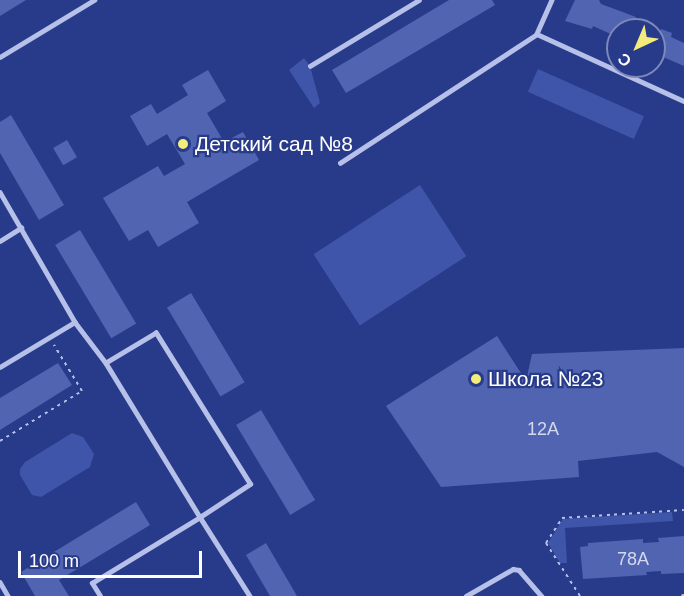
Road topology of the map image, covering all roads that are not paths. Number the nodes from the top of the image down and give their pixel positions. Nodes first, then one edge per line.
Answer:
1 (94, 0) edge
2 (419, 0) edge
3 (552, 0) edge
4 (537, 34) junction
5 (0, 57) edge
6 (310, 66) dead end
7 (684, 101) edge
8 (340, 164) dead end
9 (0, 192) edge
10 (21, 228) junction
11 (0, 241) edge
12 (75, 322) junction
13 (106, 363) junction
14 (0, 367) edge
15 (200, 516) junction
16 (0, 582) edge
17 (8, 596) edge
18 (100, 596) edge
19 (250, 596) edge
20 (466, 596) edge
21 (542, 596) edge

1 - 5 lane
2 - 6 lane
3 - 4 lane
4 - 7 lane
4 - 8 lane
9 - 10 lane
10 - 11 lane
10 - 12 lane
12 - 13 lane
12 - 14 lane
13 - 15 lane
13 - 15 lane
15 - 18 lane
15 - 19 lane
16 - 17 lane
20 - 21 lane

